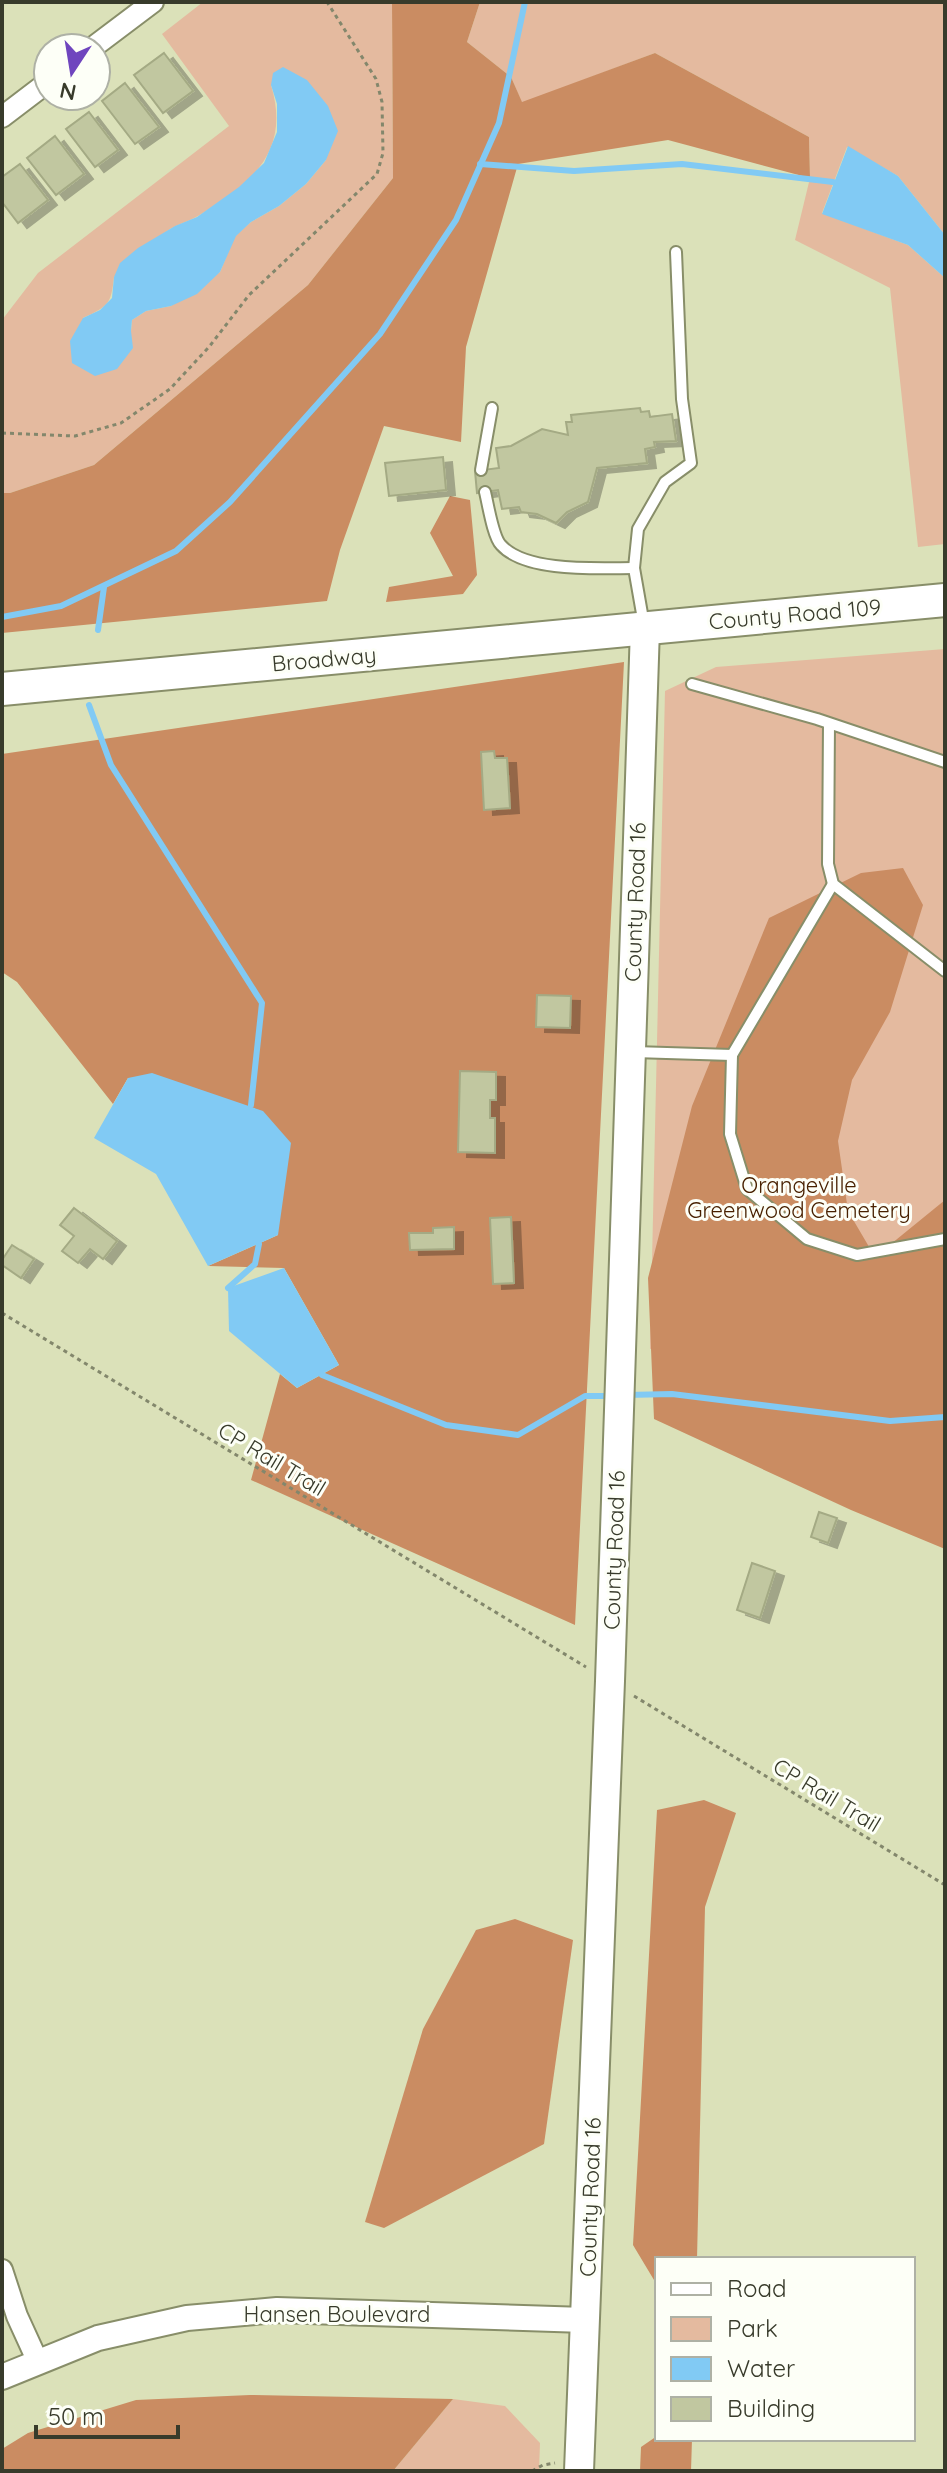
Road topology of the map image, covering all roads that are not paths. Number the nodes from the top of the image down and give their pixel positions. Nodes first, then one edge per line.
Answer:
1 (153, 2) edge
2 (112, 33) edge
3 (32, 94) edge
4 (2, 117) edge
5 (676, 252) dead end
6 (492, 408) dead end
7 (481, 470) dead end
8 (485, 492) dead end
9 (634, 568) junction
10 (945, 600) edge
11 (645, 628) junction
12 (692, 684) dead end
13 (2, 689) edge
14 (829, 724) junction
15 (945, 762) edge
16 (833, 884) junction
17 (945, 971) edge
18 (630, 1052) junction
19 (732, 1055) junction
20 (945, 1239) edge
21 (2, 2270) edge
22 (585, 2320) junction
23 (38, 2362) junction
24 (2, 2377) edge
25 (579, 2471) edge

1 - 2 street
3 - 4 street
5 - 9 lane
6 - 7 lane
8 - 9 lane
9 - 11 lane
10 - 11 main road, County Road 109
11 - 13 main road, Broadway
11 - 18 main road, County Road 16
12 - 14 lane
14 - 15 lane
14 - 16 lane
16 - 17 lane
16 - 19 lane
18 - 19 lane
18 - 22 main road, County Road 16
19 - 20 lane
21 - 23 street
22 - 23 street, Hansen Boulevard
22 - 25 main road, County Road 16
23 - 24 street, Hansen Boulevard

